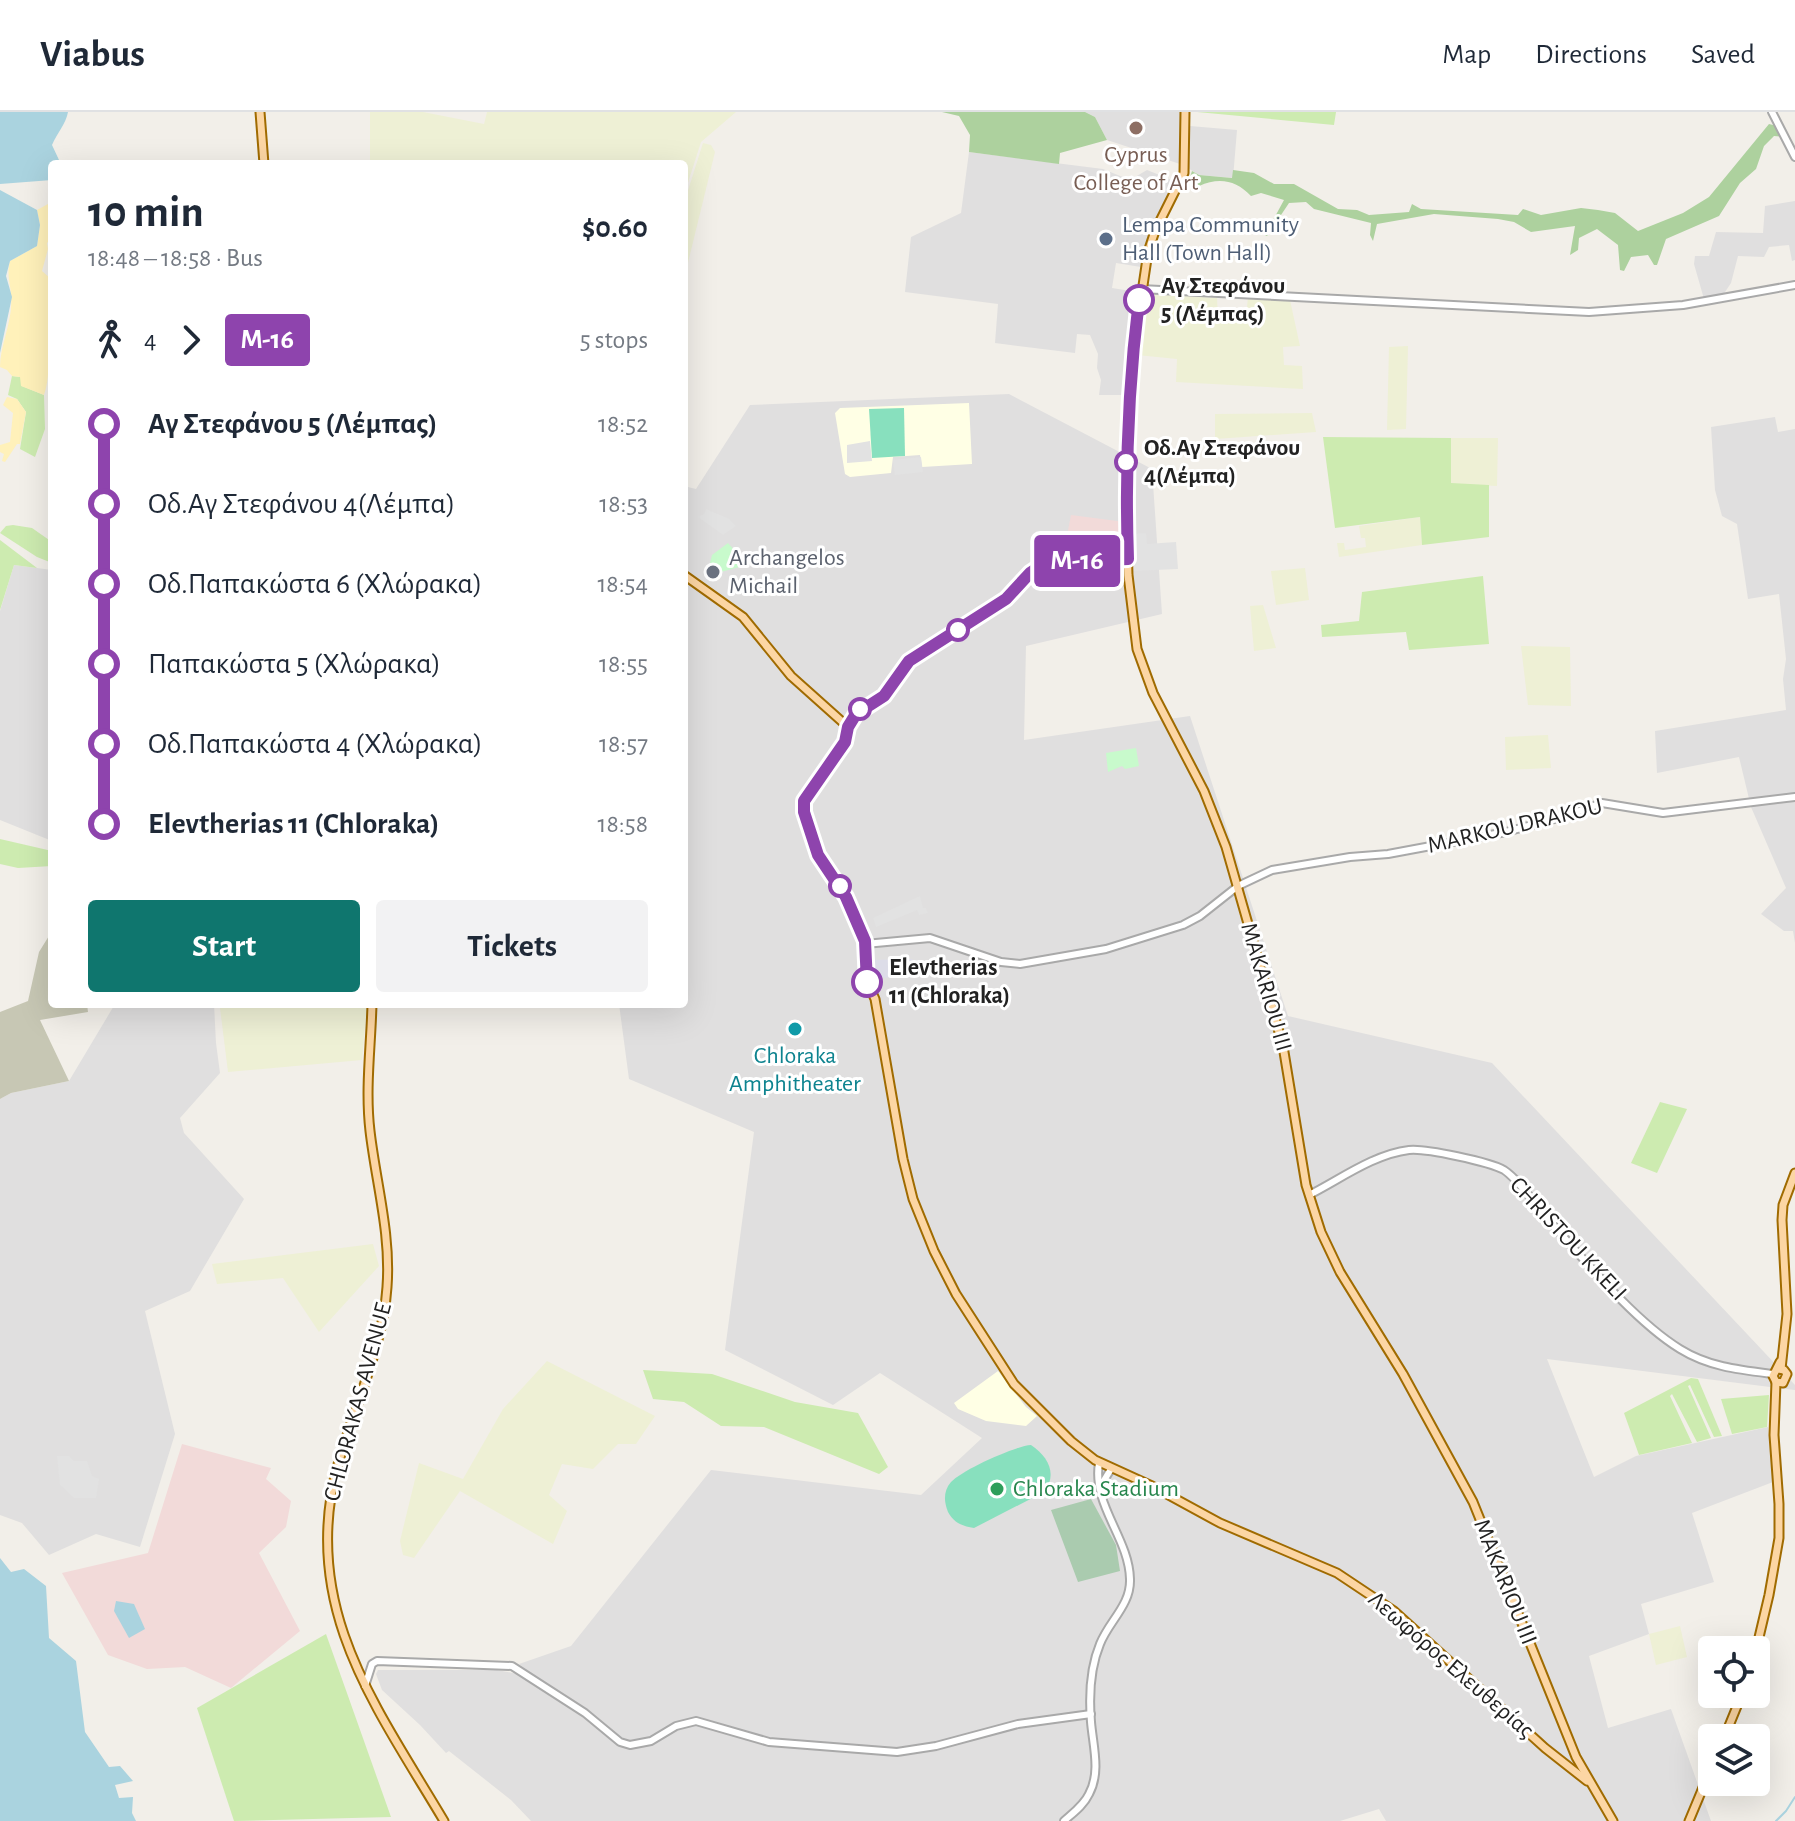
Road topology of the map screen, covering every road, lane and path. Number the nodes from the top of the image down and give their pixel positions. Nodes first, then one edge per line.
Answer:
1 (260, 112) edge
2 (1185, 112) edge
3 (1772, 112) edge
4 (1795, 157) edge
5 (264, 160) edge
6 (1795, 285) edge
7 (1141, 289) junction
8 (1128, 559) junction
9 (688, 578) edge
10 (848, 727) junction
11 (1795, 797) edge
12 (1238, 886) junction
13 (865, 944) junction
14 (372, 1008) edge
15 (1795, 1173) edge
16 (1309, 1195) junction
17 (1779, 1377) junction
18 (1099, 1463) junction
19 (1111, 1469) junction
20 (1099, 1490) junction
21 (1760, 1636) edge
22 (365, 1686) junction
23 (1091, 1714) junction
24 (1576, 1757) junction
25 (1562, 1761) junction
26 (1589, 1782) junction
27 (1699, 1796) edge
28 (444, 1821) edge
29 (1064, 1821) edge
30 (1613, 1821) edge
31 (1689, 1821) edge

1 - 5 main road
2 - 7 main road, MAKARIOU III
3 - 4 street
6 - 7 street
7 - 8 main road, MAKARIOU III
8 - 10 main road
8 - 12 main road, MAKARIOU III
9 - 10 main road
10 - 13 main road, Λεωφόρος Ελευθερίας
11 - 12 street, MARKOU DRAKOU
12 - 13 street, MARKOU DRAKOU
12 - 16 main road, MAKARIOU III
13 - 18 main road, Λεωφόρος Ελευθερίας
14 - 22 main road, CHLORAKAS AVENUE
15 - 17 main road
16 - 17 street, CHRISTOU KKELI
16 - 24 main road, MAKARIOU III
17 - 21 main road
18 - 19 main road, Λεωφόρος Ελευθερίας
18 - 20 street
19 - 20 street
19 - 25 main road, Λεωφόρος Ελευθερίας
20 - 23 street
22 - 23 street
22 - 28 main road, CHLORAKAS AVENUE
23 - 29 street
24 - 25 main road
24 - 26 main road, MAKARIOU III
25 - 26 main road, Λεωφόρος Ελευθερίας
26 - 30 main road, MAKARIOU III
27 - 31 main road

